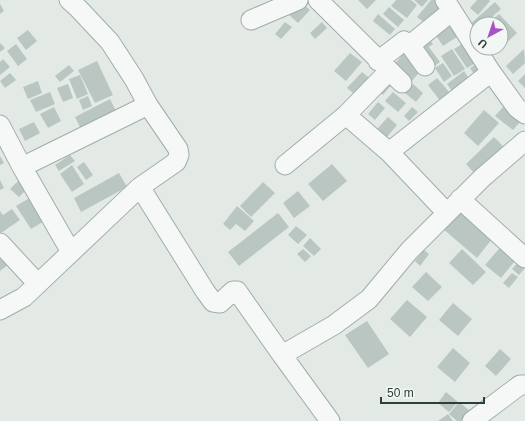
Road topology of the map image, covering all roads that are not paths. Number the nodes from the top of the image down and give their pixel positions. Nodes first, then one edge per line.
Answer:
1 (69, 0) edge
2 (298, 0) edge
3 (318, 0) edge
4 (449, 5) edge
5 (251, 20) dead end
6 (407, 43) junction
7 (425, 66) dead end
8 (390, 72) junction
9 (491, 72) junction
10 (148, 105) junction
11 (525, 114) edge
12 (346, 115) junction
13 (0, 125) edge
14 (525, 141) edge
15 (389, 152) junction
16 (285, 165) dead end
17 (22, 167) junction
18 (140, 187) junction
19 (460, 199) junction
20 (447, 213) junction
21 (0, 243) edge
22 (71, 252) junction
23 (525, 258) edge
24 (38, 284) junction
25 (0, 310) edge
26 (282, 355) junction
27 (525, 385) edge
28 (330, 421) edge
29 (472, 421) edge

1 - 10 street
2 - 5 street
3 - 8 street
4 - 6 street
4 - 9 street
6 - 7 street
6 - 8 street
8 - 12 street
9 - 11 street
9 - 15 street
10 - 17 street
10 - 18 street
12 - 15 street
12 - 16 street
13 - 17 street
14 - 19 street
15 - 20 street
17 - 22 street
18 - 22 street
18 - 26 street
19 - 20 street
19 - 23 street
20 - 26 street
21 - 24 street
22 - 24 street
24 - 25 street
26 - 28 street
27 - 29 street

